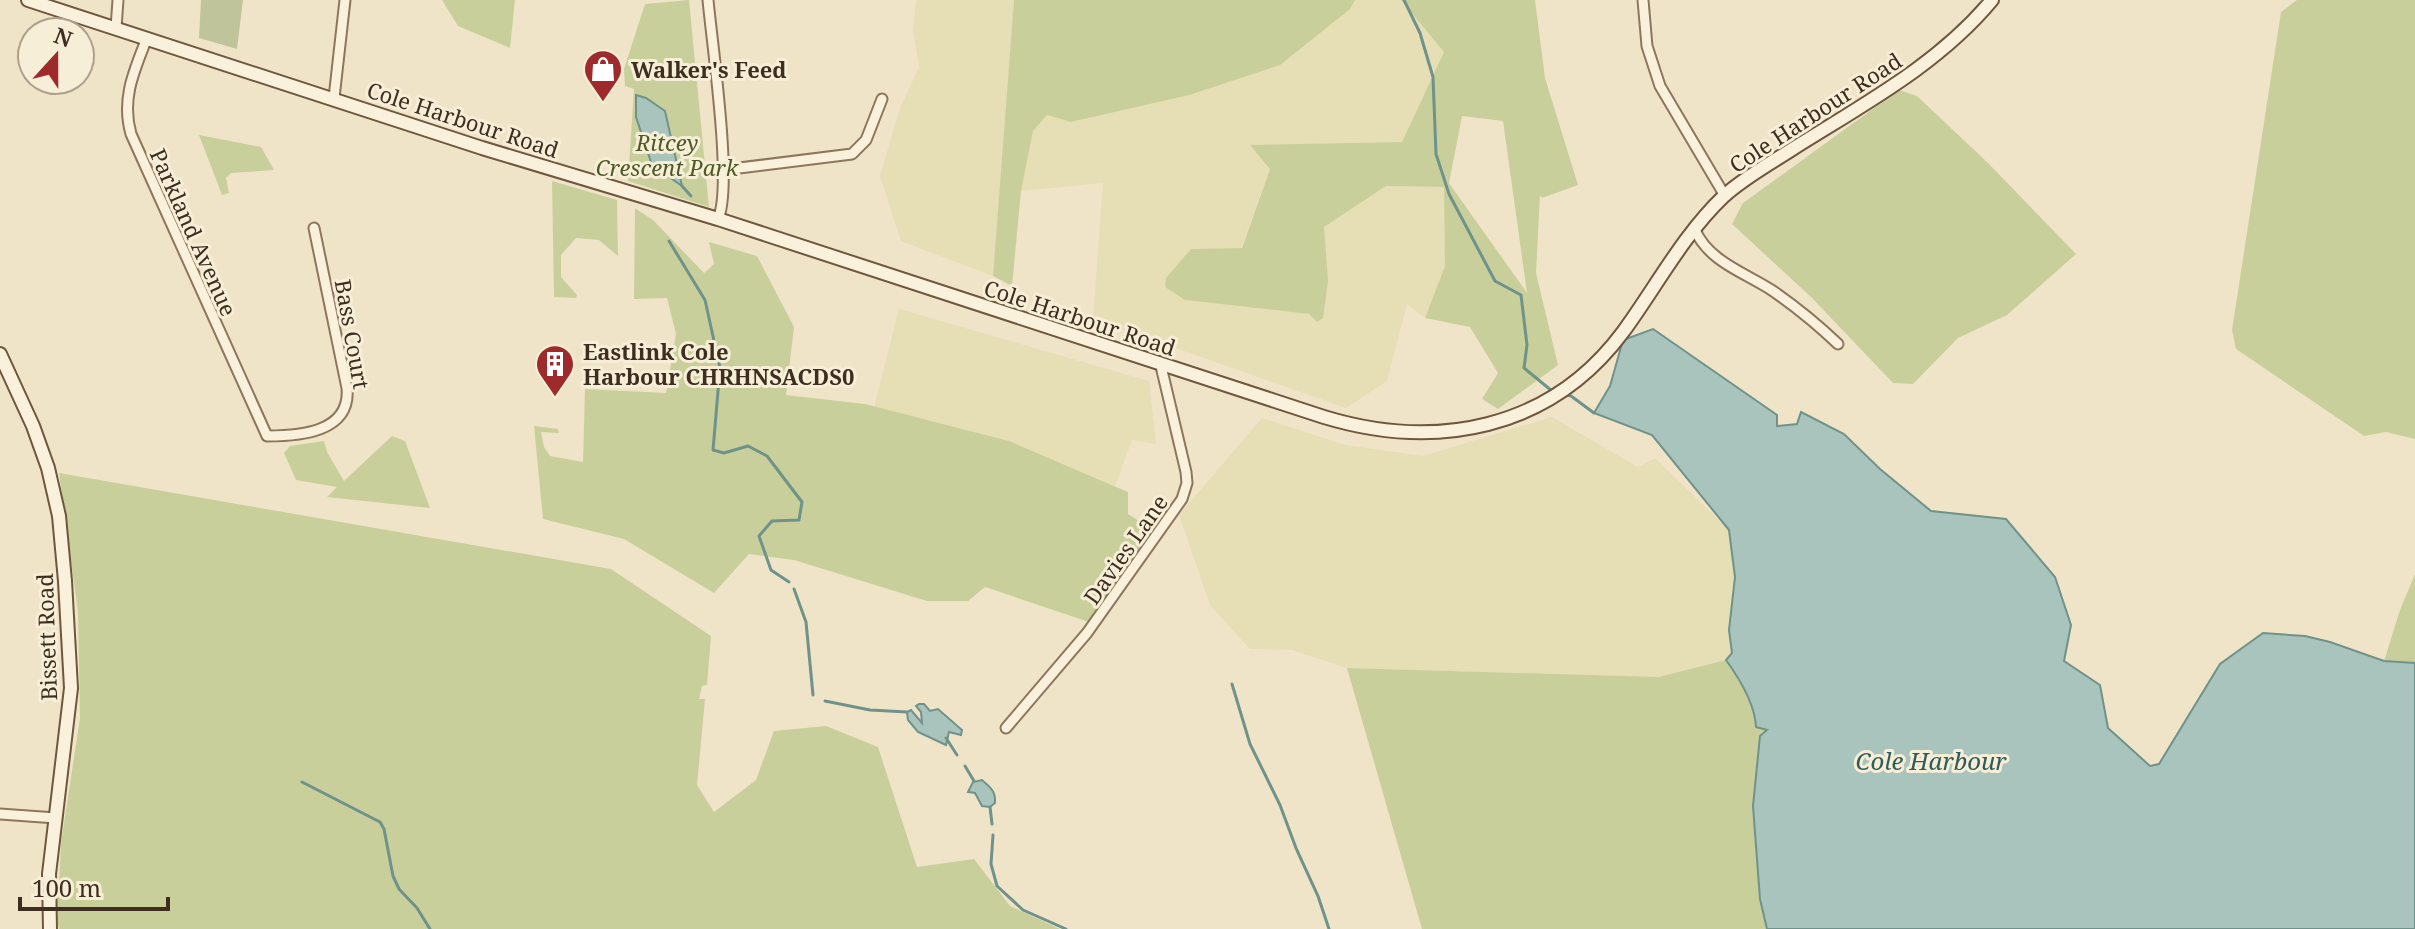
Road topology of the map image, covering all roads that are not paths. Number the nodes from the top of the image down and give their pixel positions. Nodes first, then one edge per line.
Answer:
1 (28, 0) edge
2 (118, 0) edge
3 (345, 0) edge
4 (708, 0) edge
5 (1643, 0) edge
6 (1992, 0) edge
7 (116, 28) junction
8 (147, 38) junction
9 (334, 98) junction
10 (882, 99) dead end
11 (723, 170) junction
12 (1725, 196) junction
13 (718, 219) junction
14 (314, 228) dead end
15 (1695, 230) junction
16 (1838, 344) dead end
17 (0, 354) edge
18 (1160, 362) junction
19 (267, 436) joint
20 (1006, 728) dead end
21 (0, 814) edge
22 (56, 818) junction
23 (50, 929) edge

1 - 7 main road, Cole Harbour Road
2 - 7 street
3 - 9 street
4 - 11 street
5 - 12 street
6 - 12 main road, Cole Harbour Road
7 - 8 main road, Cole Harbour Road
8 - 9 main road, Cole Harbour Road
8 - 19 street, Parkland Avenue
9 - 13 main road, Cole Harbour Road
10 - 11 street
11 - 13 street
12 - 15 main road, Cole Harbour Road
13 - 18 main road, Cole Harbour Road
14 - 19 street, Bass Court
15 - 16 street
15 - 18 main road, Cole Harbour Road
17 - 22 main road, Bissett Road
18 - 20 street, Davies Lane
21 - 22 street
22 - 23 main road, Bissett Road

